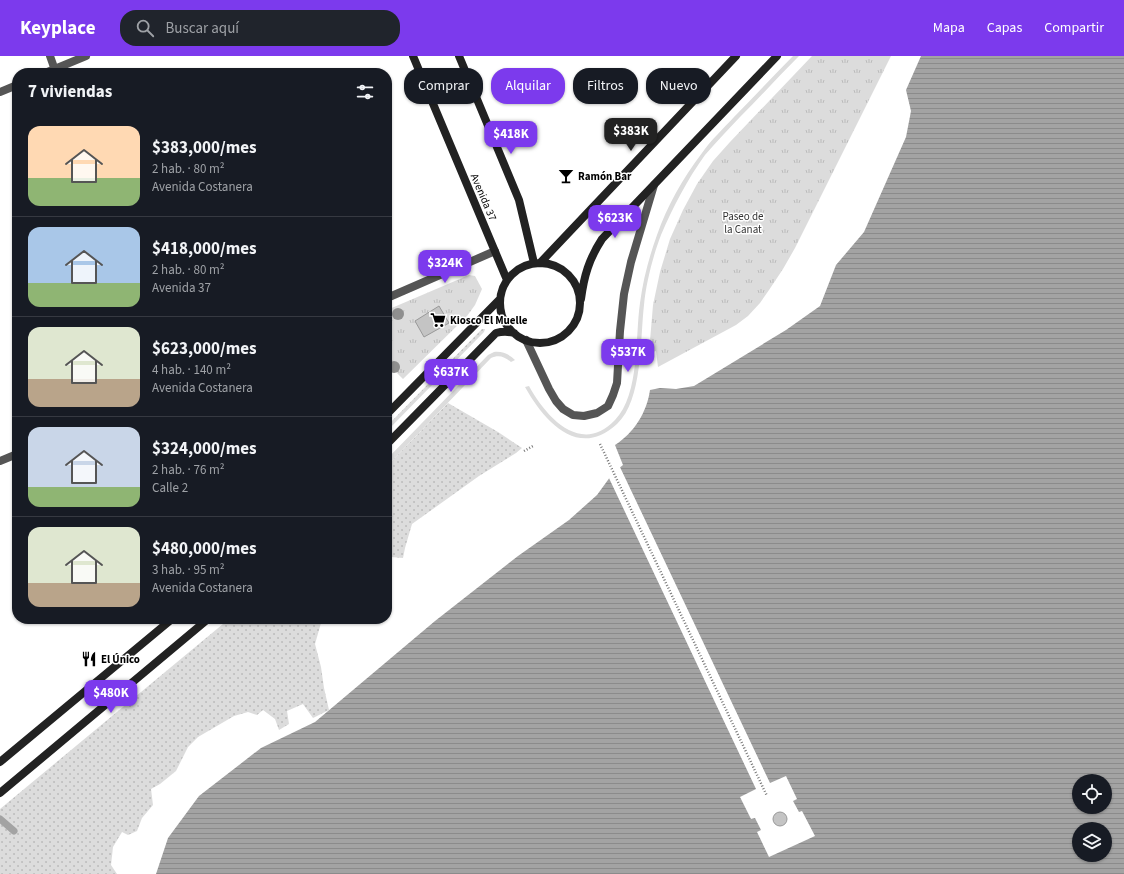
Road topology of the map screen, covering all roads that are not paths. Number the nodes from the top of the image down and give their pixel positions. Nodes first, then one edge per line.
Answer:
1 (50, 56) edge
2 (86, 56) edge
3 (413, 56) edge
4 (459, 56) edge
5 (736, 56) edge
6 (777, 56) edge
7 (55, 68) edge
8 (62, 68) edge
9 (12, 87) edge
10 (0, 92) edge
11 (654, 184) junction
12 (495, 251) junction
13 (537, 263) junction
14 (508, 280) junction
15 (392, 296) edge
16 (500, 299) junction
17 (580, 299) junction
18 (514, 333) junction
19 (526, 340) junction
20 (392, 409) edge
21 (392, 439) edge
22 (12, 456) edge
23 (0, 461) edge
24 (166, 624) edge
25 (202, 624) edge
26 (0, 762) edge
27 (0, 793) edge

1 - 7 street
2 - 8 street
3 - 12 main road, Avenida 37
4 - 13 main road
5 - 13 main road
6 - 11 main road
9 - 10 street
11 - 17 main road
11 - 19 street
12 - 14 main road, Avenida 37
12 - 15 street
13 - 14 main road
13 - 17 main road
14 - 16 main road
16 - 18 main road
16 - 20 main road
17 - 19 main road
18 - 19 main road
18 - 21 main road
22 - 23 street
24 - 26 main road
25 - 27 main road

